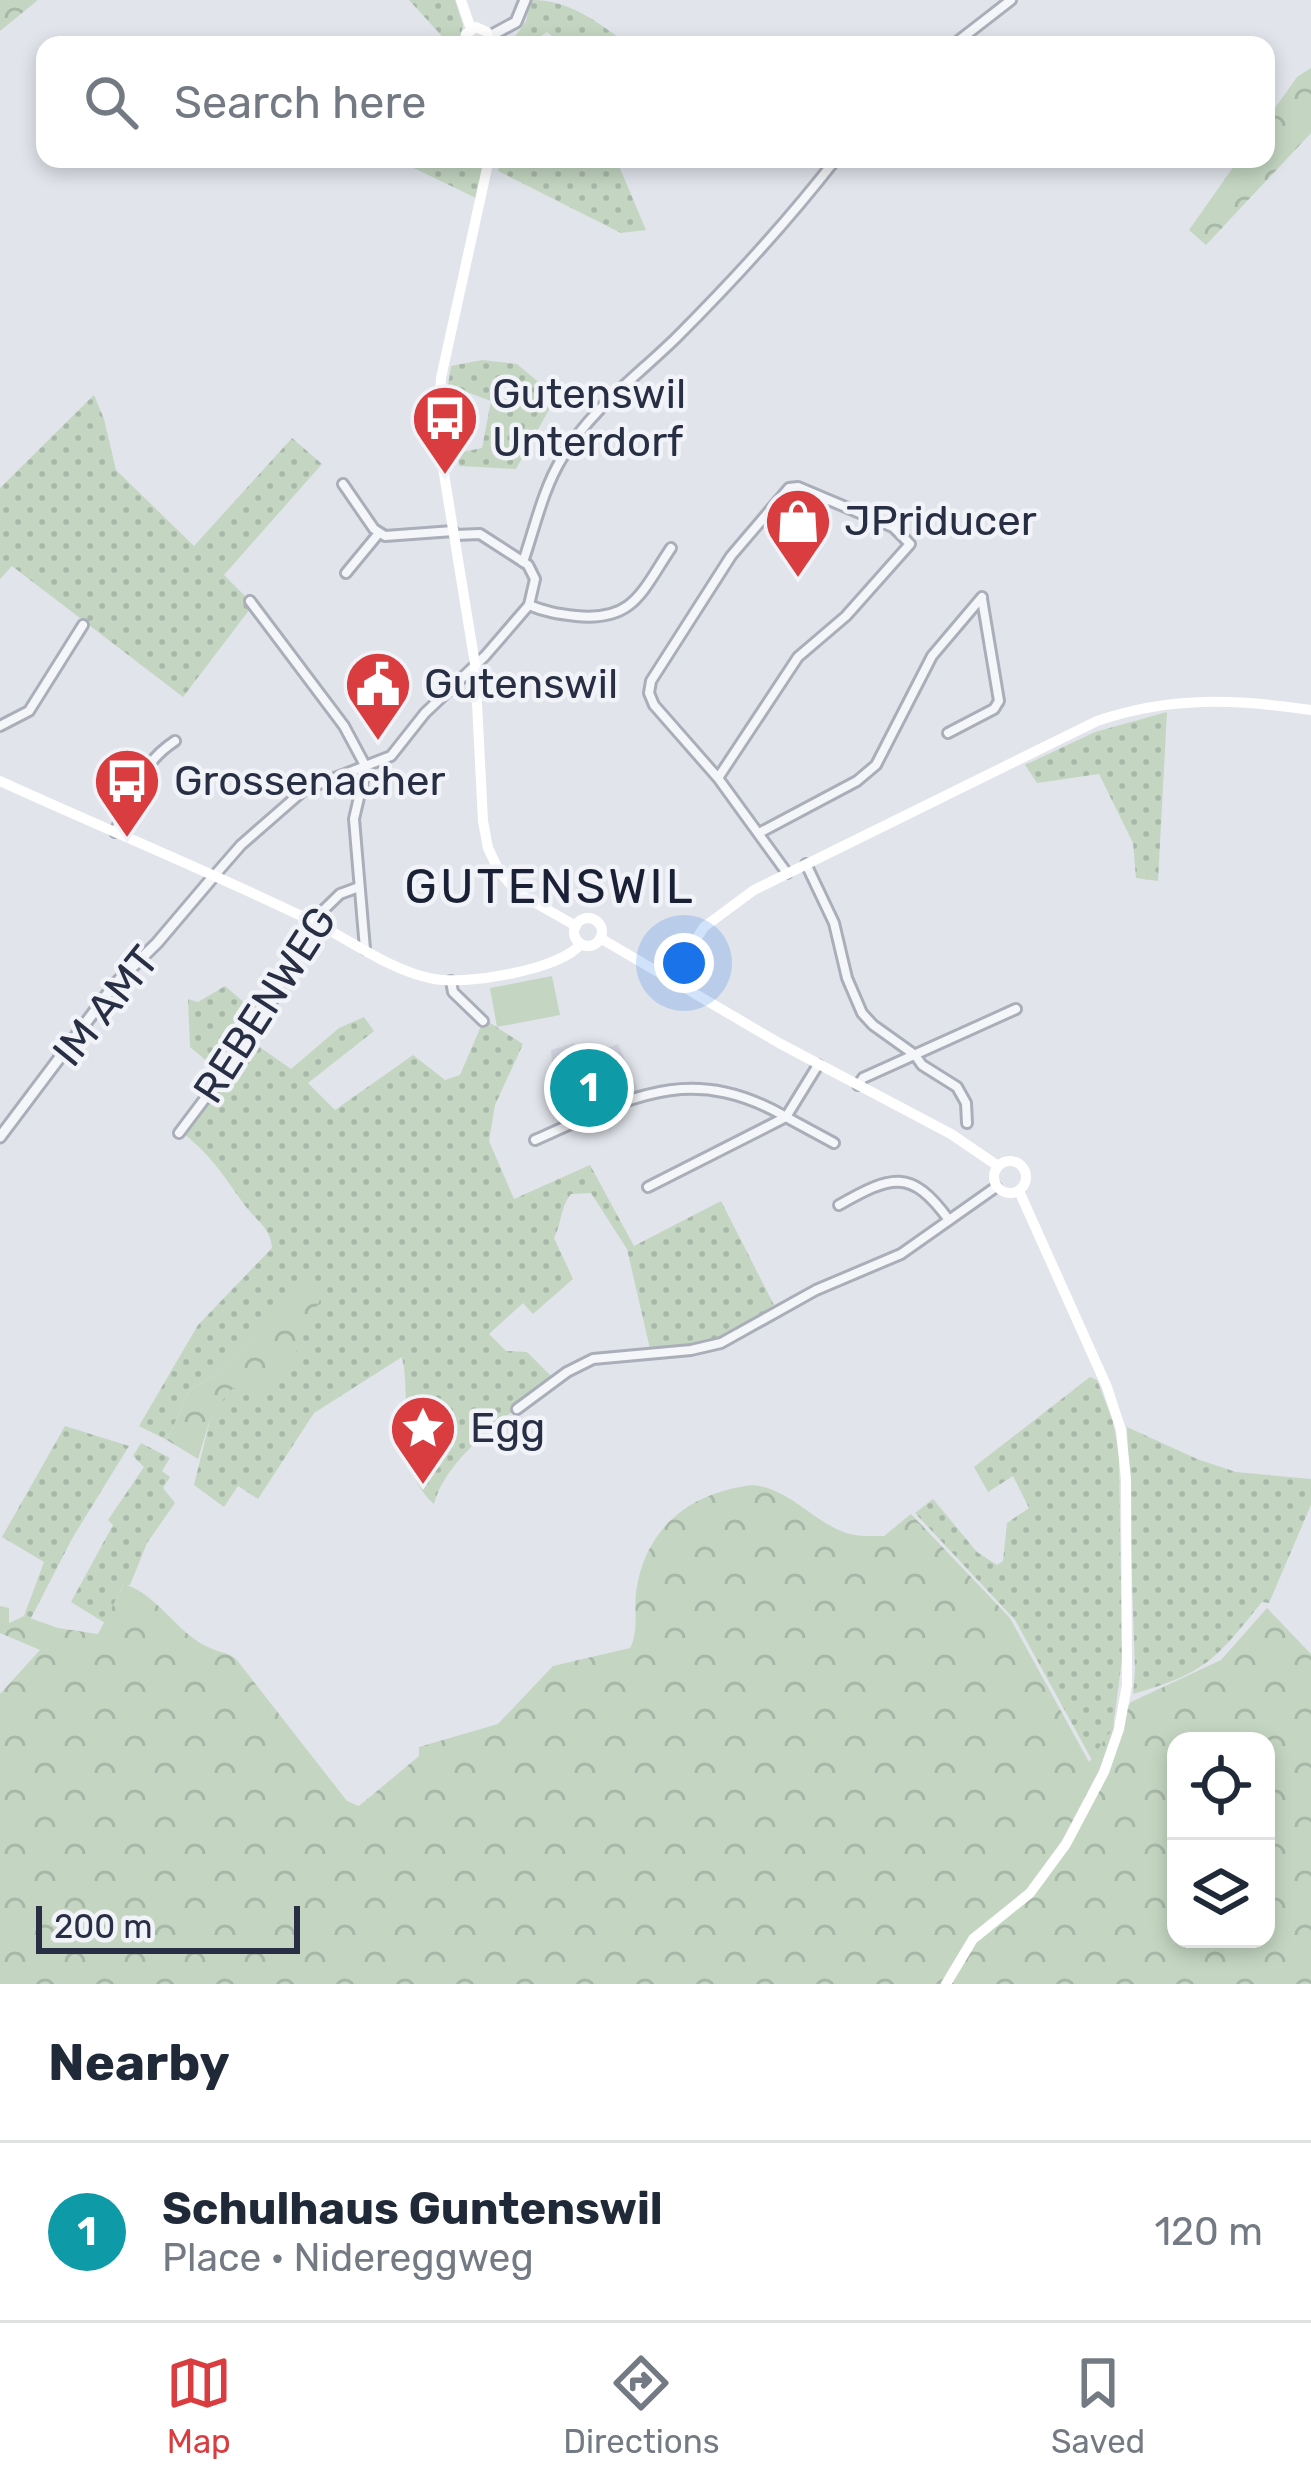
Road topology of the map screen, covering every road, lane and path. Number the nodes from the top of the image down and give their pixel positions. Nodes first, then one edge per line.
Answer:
1 (461, 0) edge
2 (525, 0) edge
3 (1011, 0) edge
4 (472, 28) junction
5 (465, 36) edge
6 (486, 36) edge
7 (497, 36) edge
8 (965, 36) edge
9 (487, 168) edge
10 (829, 168) edge
11 (343, 484) dead end
12 (454, 532) junction
13 (379, 533) junction
14 (671, 548) dead end
15 (524, 562) junction
16 (346, 573) dead end
17 (250, 601) dead end
18 (529, 604) junction
19 (83, 625) dead end
20 (475, 664) junction
21 (1311, 710) edge
22 (0, 726) edge
23 (948, 733) dead end
24 (176, 741) dead end
25 (366, 767) junction
26 (718, 778) junction
27 (0, 782) edge
28 (114, 833) junction
29 (759, 833) junction
30 (806, 864) junction
31 (787, 873) junction
32 (213, 877) junction
33 (358, 887) junction
34 (315, 919) junction
35 (576, 926) junction
36 (600, 938) junction
37 (581, 944) junction
38 (365, 949) junction
39 (671, 978) junction
40 (451, 981) junction
41 (1016, 1010) dead end
42 (483, 1021) dead end
43 (915, 1055) junction
44 (818, 1065) junction
45 (857, 1086) junction
46 (787, 1118) junction
47 (967, 1124) dead end
48 (179, 1133) dead end
49 (0, 1137) edge
50 (535, 1140) dead end
51 (834, 1143) dead end
52 (998, 1166) junction
53 (996, 1186) junction
54 (648, 1187) dead end
55 (1019, 1191) junction
56 (838, 1204) dead end
57 (949, 1220) junction
58 (517, 1408) dead end
59 (946, 1984) edge

1 - 4 main road
2 - 7 street
3 - 8 street
4 - 5 main road
4 - 6 main road
9 - 12 main road
10 - 15 street
11 - 13 street
12 - 13 street
12 - 15 street
12 - 20 main road
13 - 16 street
14 - 18 street
15 - 18 street
17 - 25 street
18 - 20 street
19 - 22 street
20 - 25 street
20 - 35 main road
21 - 30 main road
23 - 29 street
24 - 28 street
25 - 32 street
25 - 33 street
26 - 26 street
26 - 29 street
27 - 28 main road
28 - 32 main road
29 - 31 street
30 - 31 main road
30 - 43 street
31 - 39 main road
32 - 34 main road
32 - 49 street, IM AMT
33 - 34 street, REBENWEG
33 - 38 street
34 - 38 main road
34 - 48 street, REBENWEG
35 - 36 main road
35 - 37 main road
36 - 37 main road
36 - 39 main road
37 - 40 main road
38 - 40 main road
39 - 44 main road
40 - 42 street
41 - 43 street
43 - 45 street
43 - 47 street
44 - 45 main road
44 - 46 street
45 - 52 main road
46 - 50 street
46 - 51 street
46 - 54 street
52 - 53 main road
52 - 55 main road
53 - 55 main road
53 - 57 street
55 - 59 main road
56 - 57 street
57 - 58 street

